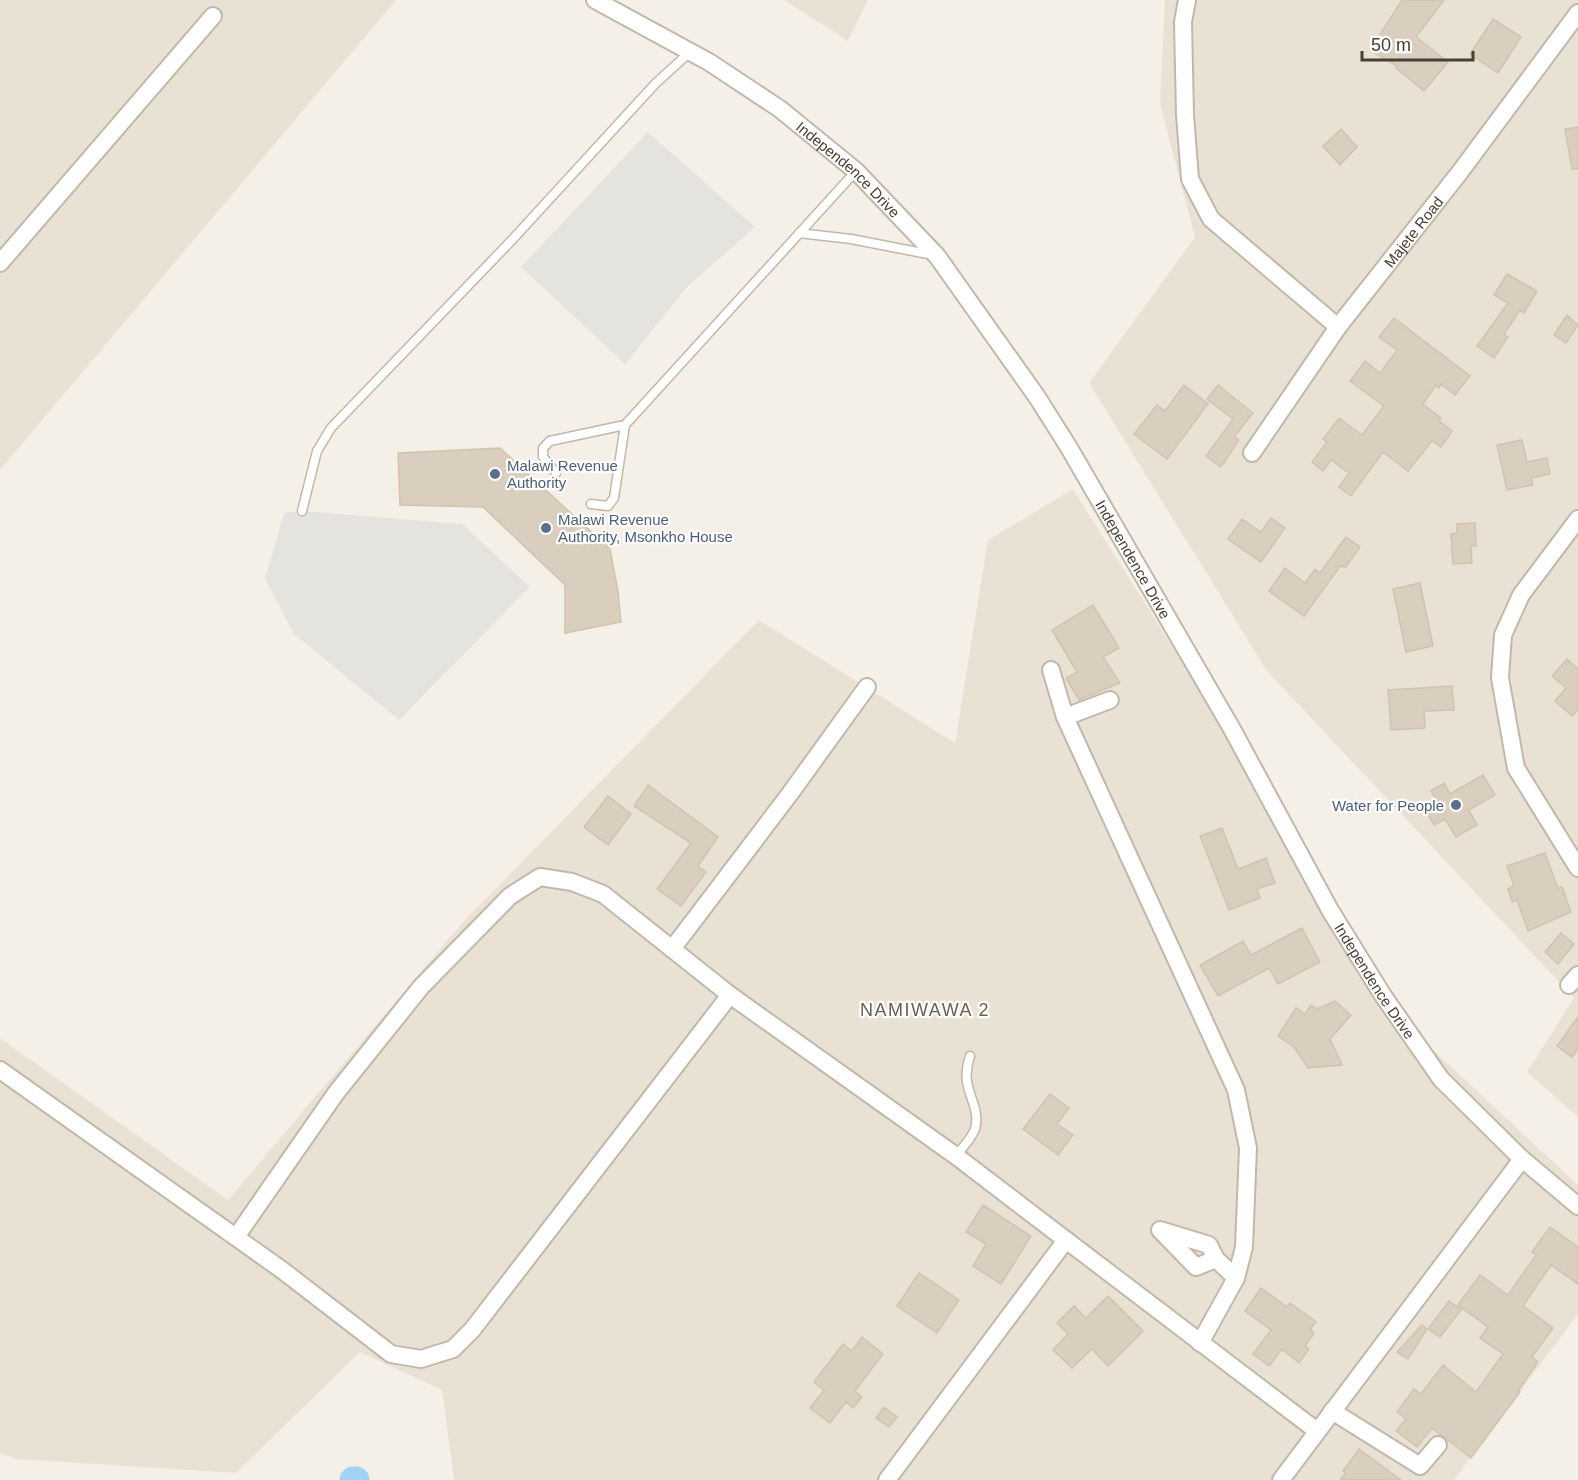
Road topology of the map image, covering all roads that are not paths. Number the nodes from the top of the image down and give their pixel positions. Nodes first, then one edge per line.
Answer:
1 (595, 0) edge
2 (1187, 0) edge
3 (1578, 13) edge
4 (213, 16) dead end
5 (691, 51) junction
6 (856, 171) junction
7 (799, 233) junction
8 (937, 256) junction
9 (0, 263) edge
10 (1338, 327) junction
11 (625, 425) junction
12 (1252, 453) dead end
13 (556, 473) dead end
14 (591, 504) dead end
15 (302, 511) dead end
16 (1578, 519) edge
17 (1052, 670) dead end
18 (867, 687) dead end
19 (1110, 700) dead end
20 (1065, 717) junction
21 (1578, 868) edge
22 (672, 949) junction
23 (730, 995) junction
24 (970, 1056) dead end
25 (0, 1070) edge
26 (956, 1156) junction
27 (1522, 1159) junction
28 (1578, 1206) edge
29 (236, 1237) junction
30 (1066, 1240) junction
31 (1216, 1259) dead end
32 (1236, 1278) junction
33 (1200, 1343) junction
34 (1332, 1411) junction
35 (1317, 1431) junction
36 (1438, 1445) dead end
37 (887, 1480) edge
38 (1281, 1480) edge

1 - 5 street, Independence Drive
2 - 10 street
3 - 10 street, Majete Road
4 - 9 street
5 - 6 street, Independence Drive
5 - 15 lane
6 - 7 lane
6 - 8 street, Independence Drive
7 - 8 lane
7 - 11 lane
8 - 27 street, Independence Drive
10 - 12 street, Majete Road
11 - 13 lane
11 - 14 lane
16 - 21 street
17 - 20 street
18 - 22 street
19 - 20 street
20 - 32 street
22 - 23 street
22 - 29 street
23 - 26 street
23 - 29 street
24 - 26 lane
25 - 29 street
26 - 30 street
27 - 28 street, Independence Drive
27 - 34 street
30 - 33 street
30 - 37 street
31 - 32 street
32 - 33 street
33 - 35 street
34 - 35 street
34 - 36 street
35 - 38 street

